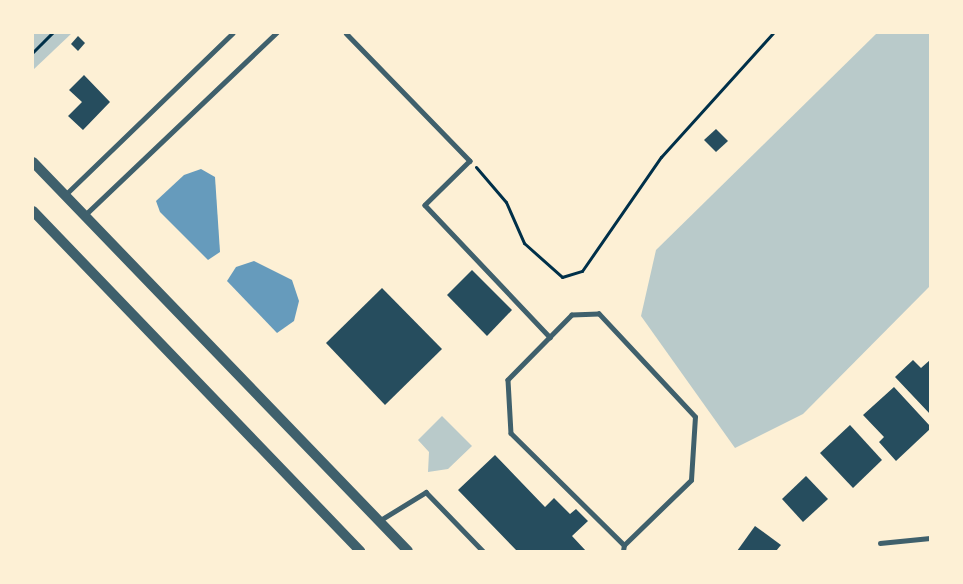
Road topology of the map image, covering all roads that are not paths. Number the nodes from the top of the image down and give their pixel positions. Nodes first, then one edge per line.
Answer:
1 (233, 33) edge
2 (276, 33) edge
3 (346, 33) edge
4 (33, 162) edge
5 (65, 195) junction
6 (33, 211) edge
7 (85, 216) junction
8 (550, 337) junction
9 (379, 521) junction
10 (930, 538) edge
11 (880, 543) dead end
12 (624, 548) edge
13 (360, 551) edge
14 (408, 551) edge
15 (483, 551) edge

1 - 5 lane
2 - 7 lane
3 - 8 lane
4 - 5 street
5 - 7 street
6 - 13 street
7 - 9 street
8 - 12 lane
8 - 12 lane
9 - 14 street
9 - 15 lane
10 - 11 lane

